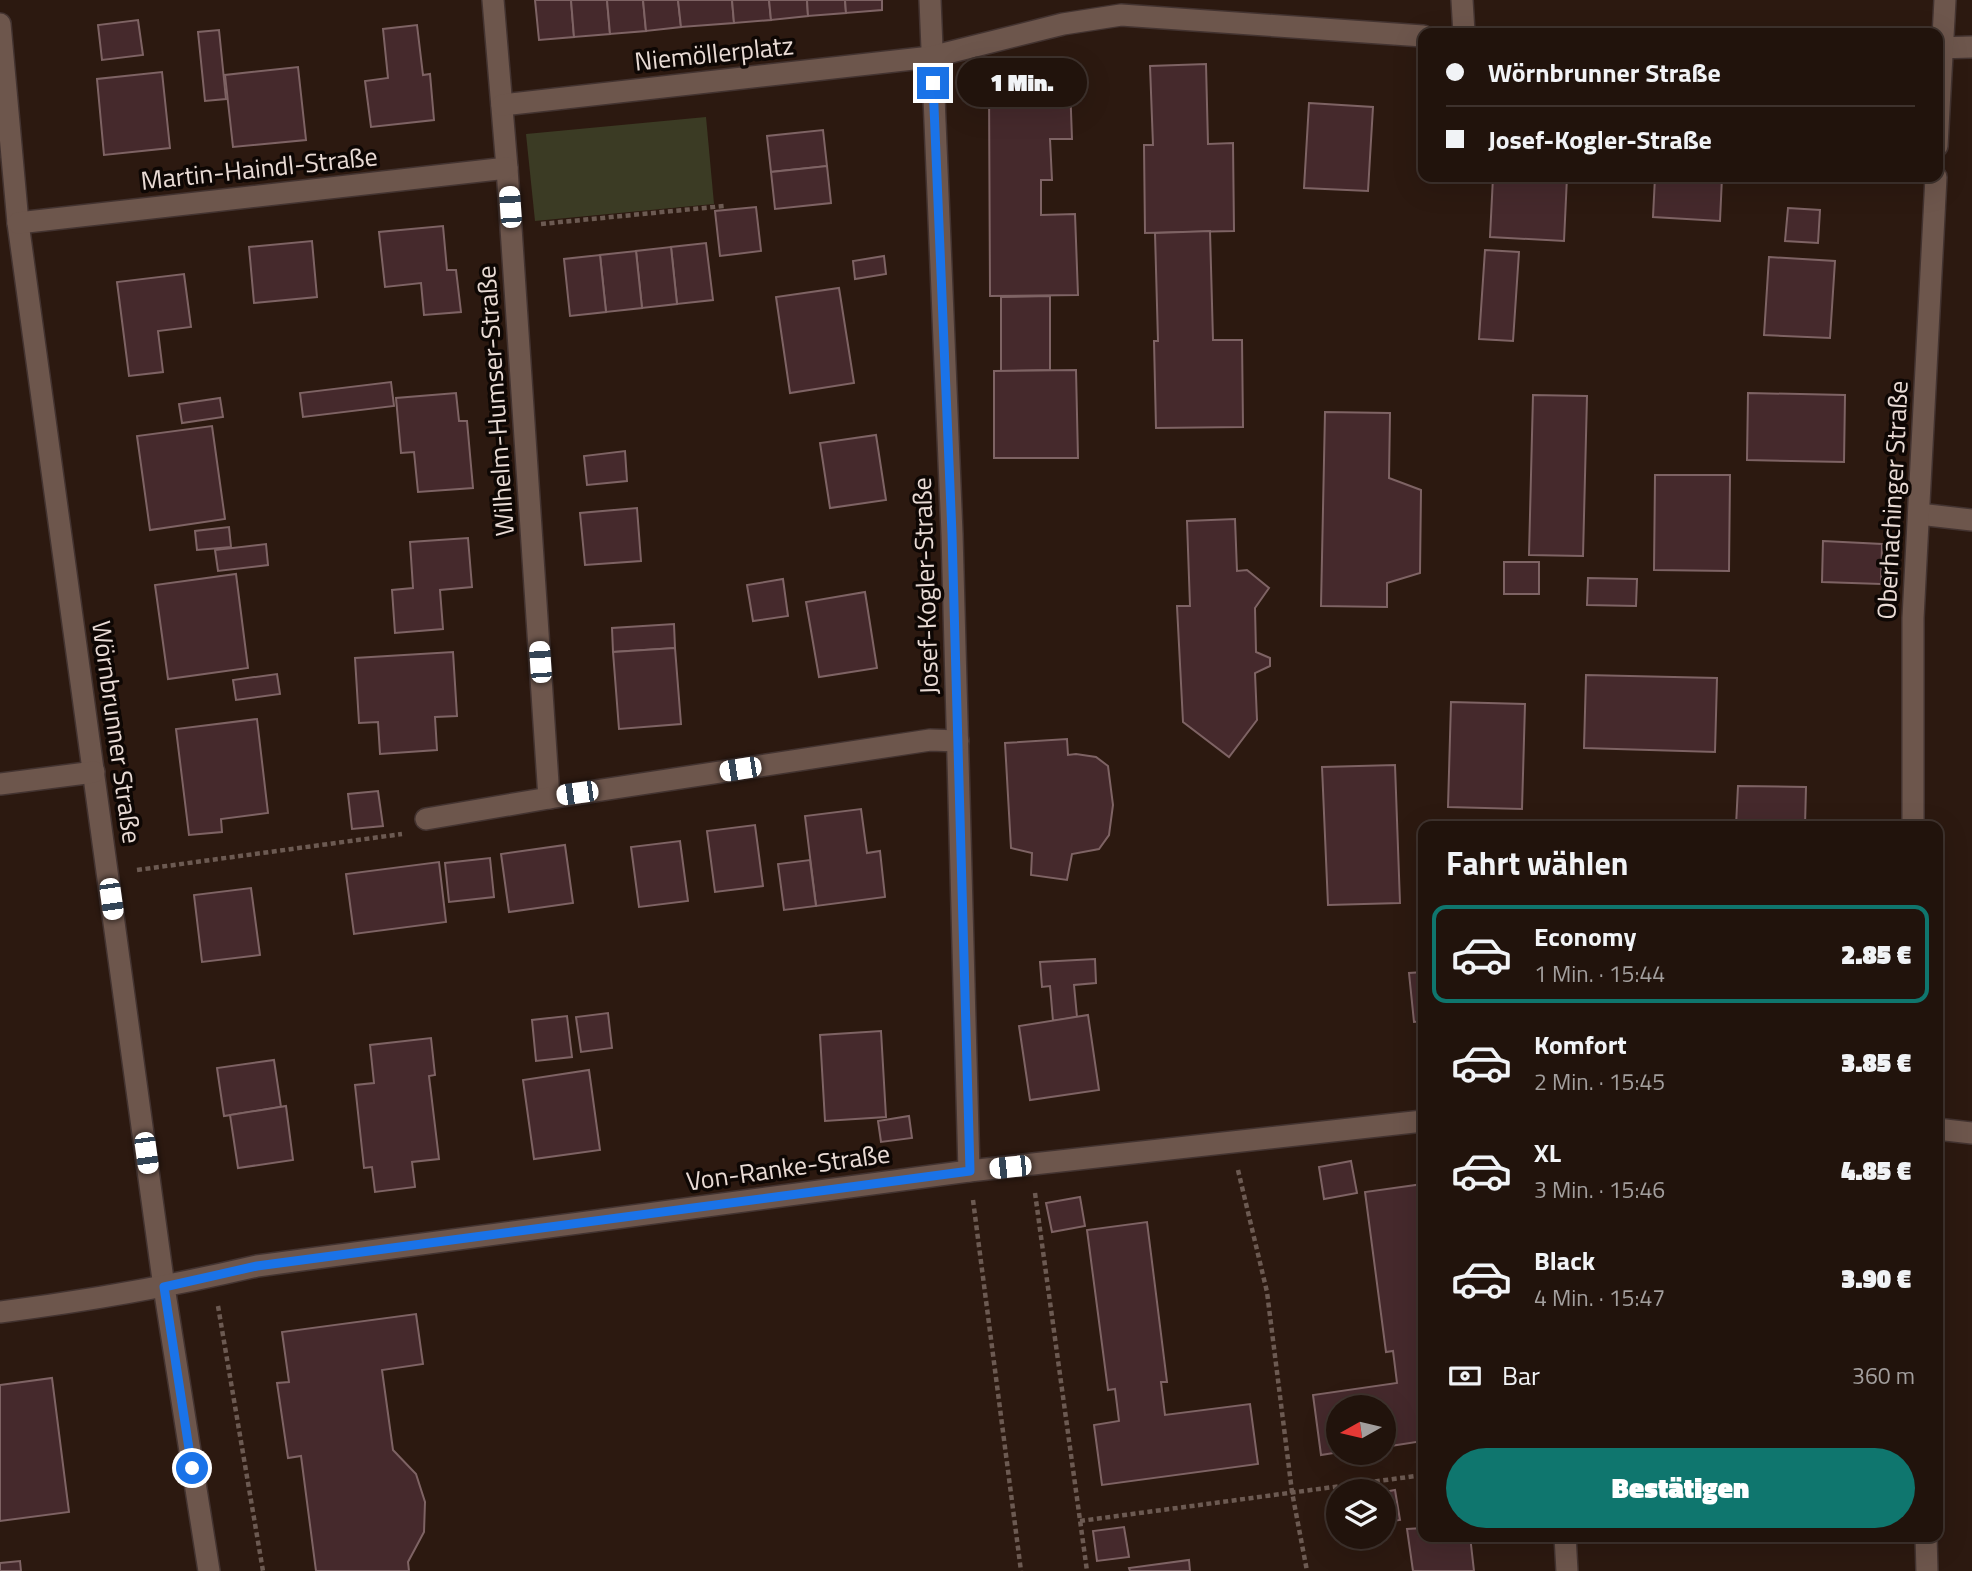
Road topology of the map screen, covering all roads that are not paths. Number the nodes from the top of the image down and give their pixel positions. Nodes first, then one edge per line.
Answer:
1 (493, 0) edge
2 (930, 0) edge
3 (1462, 0) edge
4 (1945, 0) edge
5 (0, 24) edge
6 (1464, 28) edge
7 (1942, 28) edge
8 (1418, 36) edge
9 (1972, 47) edge
10 (1943, 48) edge
11 (931, 57) junction
12 (502, 105) junction
13 (507, 168) junction
14 (1936, 182) edge
15 (18, 223) junction
16 (1919, 514) junction
17 (1972, 520) edge
18 (958, 741) junction
19 (94, 772) junction
20 (0, 784) edge
21 (550, 797) junction
22 (426, 819) road end
23 (1913, 821) edge
24 (1418, 1122) edge
25 (1943, 1130) edge
26 (1972, 1133) edge
27 (970, 1171) junction
28 (164, 1287) junction
29 (0, 1312) edge
30 (1565, 1542) edge
31 (1926, 1542) edge
32 (209, 1571) edge
33 (1567, 1571) edge
34 (1927, 1571) edge

1 - 12 street, Wilhelm-Humser-Straße
2 - 11 street, Josef-Kogler-Straße
3 - 6 street
4 - 7 street
5 - 15 street, Wörnbrunner Straße
8 - 11 street, Niemöllerplatz
9 - 10 street
11 - 12 street, Niemöllerplatz
11 - 18 street, Josef-Kogler-Straße
12 - 13 street, Wilhelm-Humser-Straße
13 - 15 street, Martin-Haindl-Straße
13 - 21 street, Wilhelm-Humser-Straße
14 - 16 street, Oberhachinger Straße
15 - 19 street, Wörnbrunner Straße
16 - 17 street
16 - 23 street, Oberhachinger Straße
18 - 21 street
18 - 27 street, Josef-Kogler-Straße
19 - 20 street
19 - 28 street, Wörnbrunner Straße
21 - 22 street
24 - 27 street, Von-Ranke-Straße
25 - 26 street
27 - 28 street, Von-Ranke-Straße
28 - 29 street, Von-Ranke-Straße
28 - 32 street, Wörnbrunner Straße
30 - 33 street
31 - 34 street

